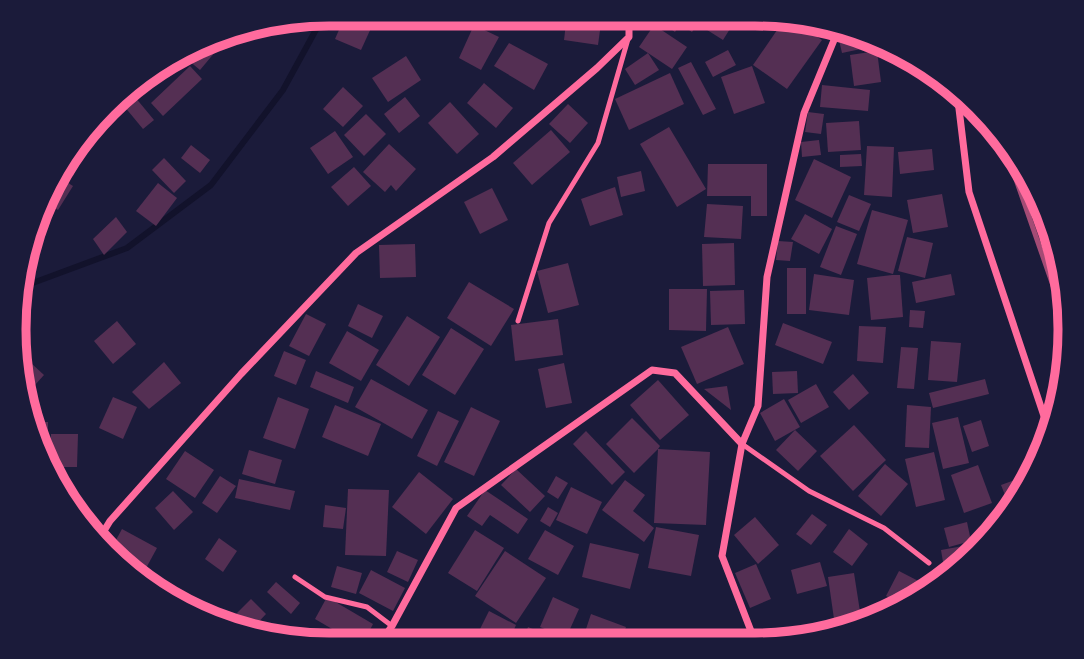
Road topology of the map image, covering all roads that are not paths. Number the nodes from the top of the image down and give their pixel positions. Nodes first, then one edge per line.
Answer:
1 (629, 26) edge
2 (629, 37) junction
3 (835, 38) edge
4 (959, 106) edge
5 (518, 321) dead end
6 (1044, 418) edge
7 (742, 444) junction
8 (104, 531) edge
9 (929, 563) dead end
10 (295, 578) dead end
11 (392, 626) junction
12 (387, 633) edge
13 (752, 633) edge

1 - 2 street
2 - 5 lane
2 - 8 street
3 - 7 street
4 - 6 street
7 - 9 lane
7 - 11 street
7 - 13 street
10 - 11 lane
11 - 12 street

